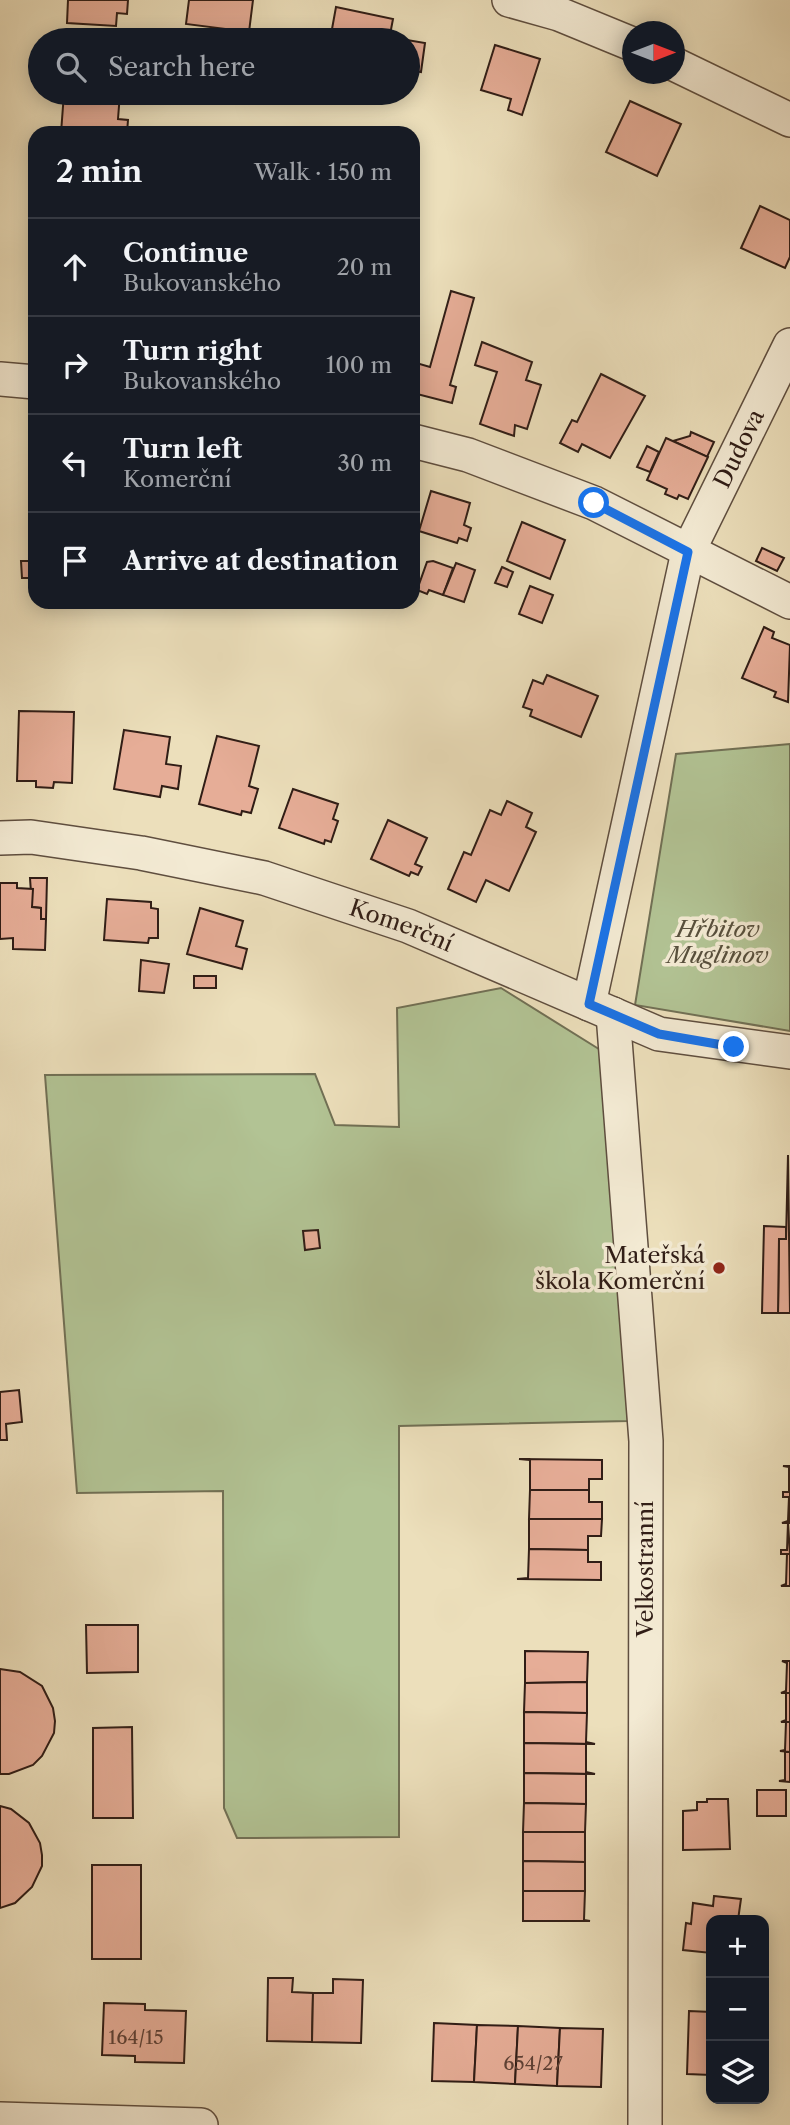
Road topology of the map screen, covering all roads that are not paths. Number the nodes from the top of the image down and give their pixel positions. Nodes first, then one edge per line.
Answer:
1 (509, 0) edge
2 (622, 40) edge
3 (685, 69) edge
4 (790, 120) edge
5 (790, 345) edge
6 (0, 379) edge
7 (28, 381) edge
8 (420, 444) edge
9 (688, 552) junction
10 (790, 602) edge
11 (0, 838) edge
12 (601, 1009) junction
13 (790, 1052) edge
14 (0, 2119) edge
15 (201, 2125) edge
16 (645, 2125) edge

1 - 2 street
3 - 4 street
5 - 9 street, Dudova
6 - 7 street
8 - 9 street
9 - 10 street
9 - 12 street, Dudova
11 - 12 street, Komerční
12 - 13 street, Komerční
12 - 16 street, Velkostranní
14 - 15 street

